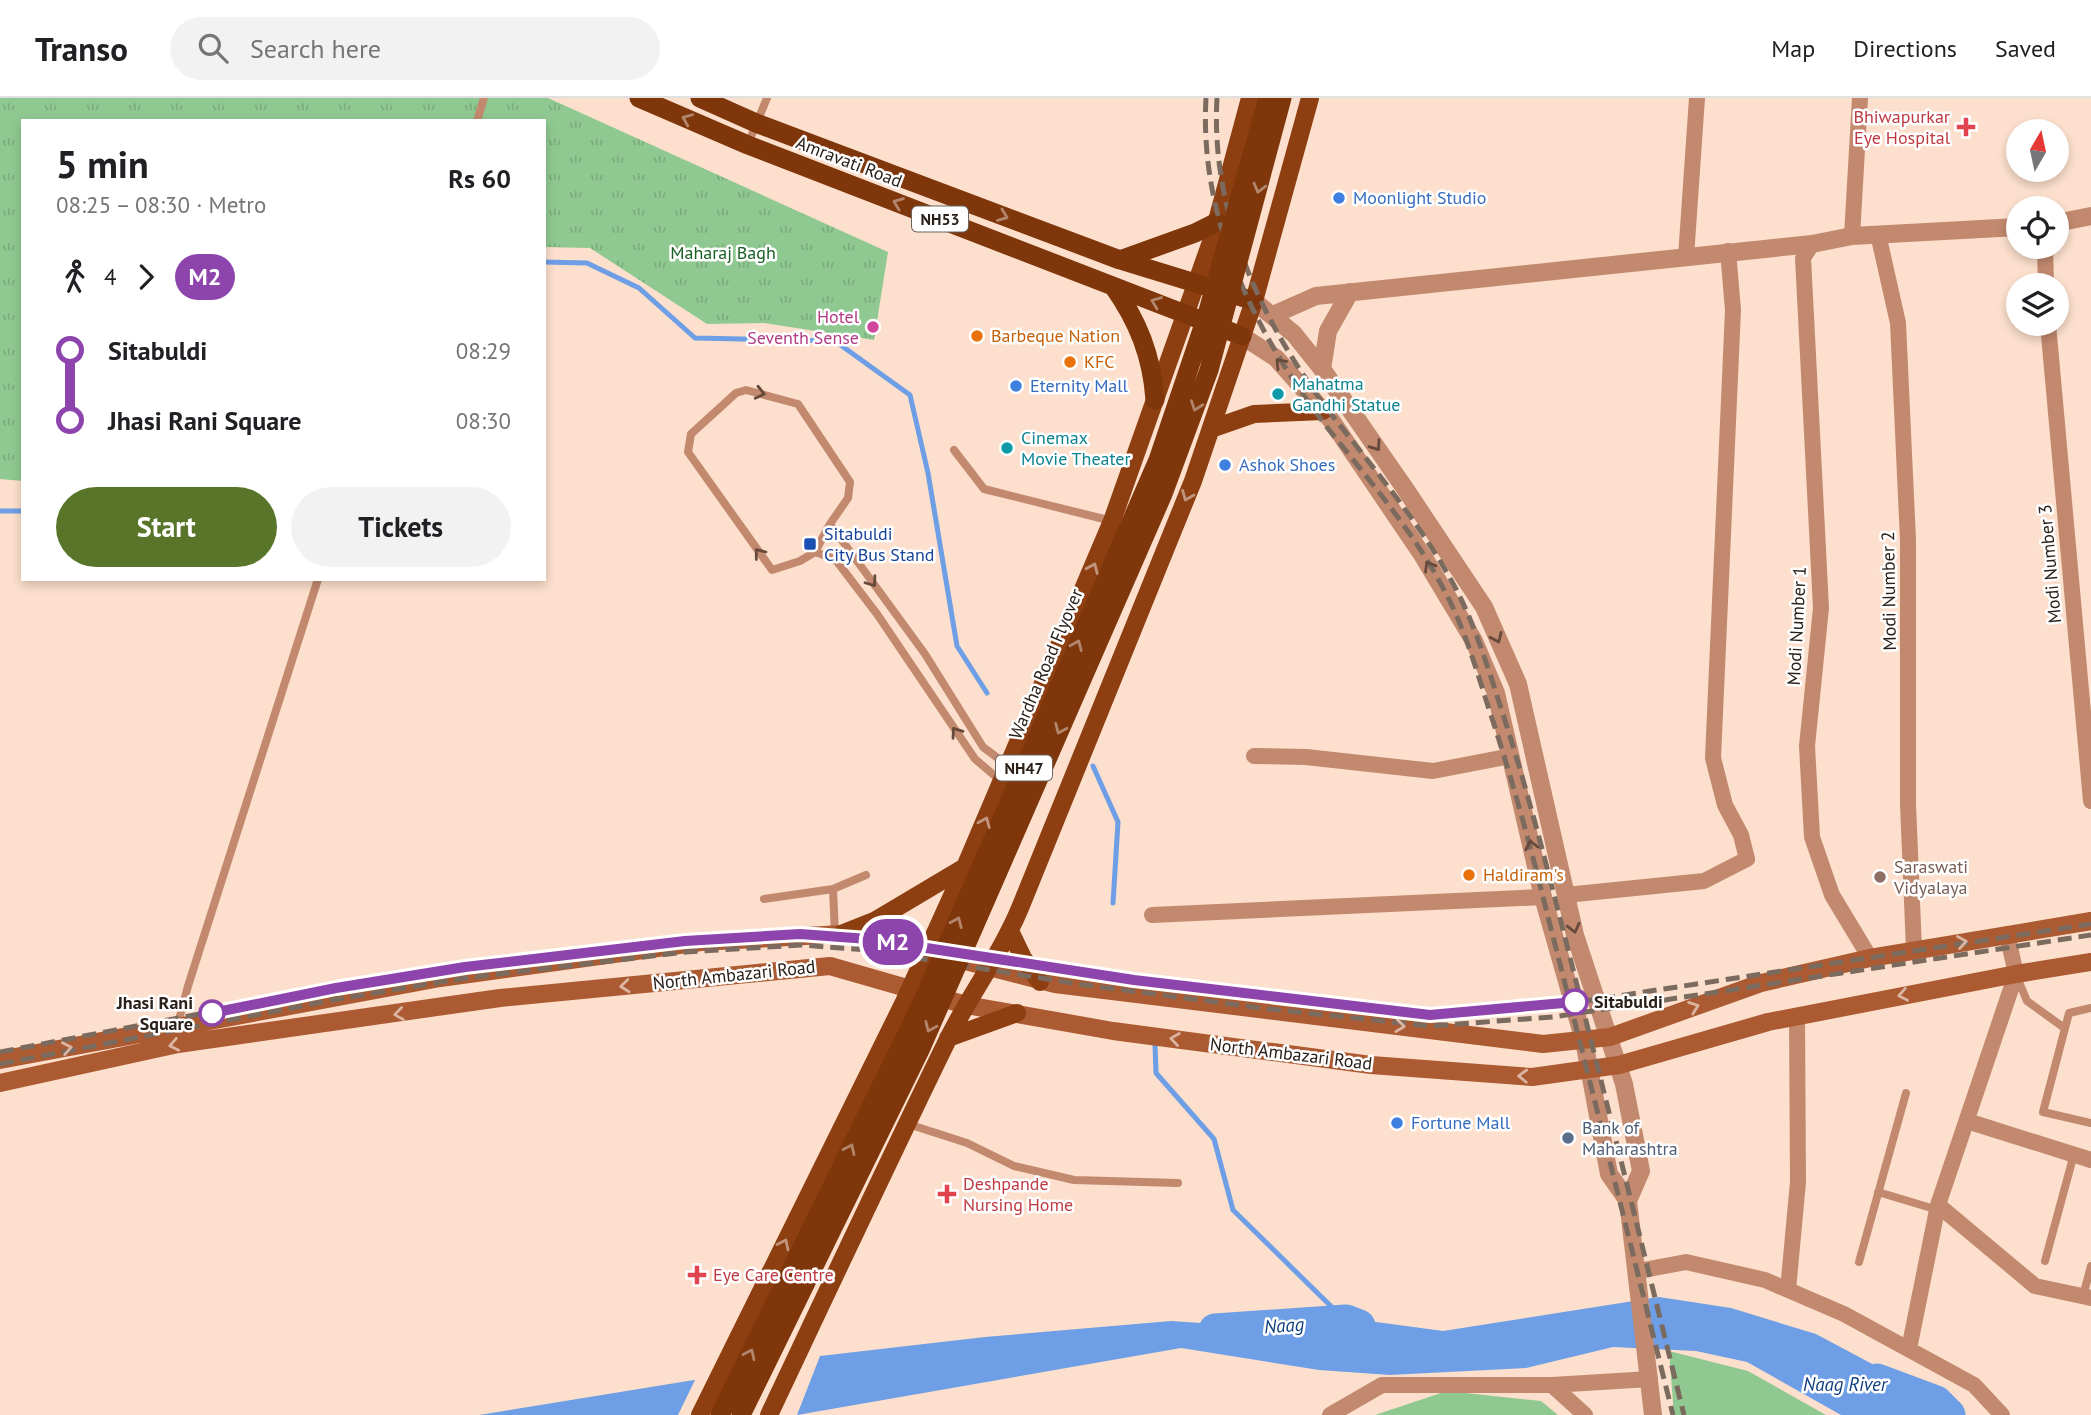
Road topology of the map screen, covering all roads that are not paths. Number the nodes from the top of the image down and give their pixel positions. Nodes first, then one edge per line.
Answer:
1 (484, 98) edge
2 (639, 98) edge
3 (700, 98) edge
4 (767, 98) edge
5 (1250, 98) edge
6 (1268, 98) edge
7 (1282, 98) edge
8 (1310, 98) edge
9 (1697, 98) edge
10 (1860, 98) edge
11 (478, 119) edge
12 (756, 122) junction
13 (748, 145) junction
14 (2091, 216) edge
15 (2069, 220) edge
16 (1217, 222) junction
17 (2006, 228) edge
18 (1878, 234) junction
19 (1852, 236) junction
20 (1812, 244) junction
21 (1728, 251) junction
22 (1686, 257) junction
23 (1120, 260) junction
24 (1196, 284) junction
25 (1113, 286) junction
26 (1350, 292) junction
27 (1252, 308) junction
28 (1186, 313) junction
29 (1273, 315) junction
30 (1242, 336) junction
31 (2049, 336) edge
32 (1322, 369) junction
33 (1155, 400) junction
34 (1323, 411) junction
35 (1211, 429) junction
36 (954, 450) dead end
37 (1112, 521) junction
38 (830, 524) junction
39 (815, 552) junction
40 (317, 581) edge
41 (1254, 756) dead end
42 (1511, 756) junction
43 (1005, 774) junction
44 (2091, 801) edge
45 (965, 867) junction
46 (866, 874) dead end
47 (833, 889) junction
48 (1566, 895) junction
49 (1543, 897) junction
50 (764, 899) dead end
51 (1152, 915) dead end
52 (2091, 921) edge
53 (1010, 931) junction
54 (838, 934) junction
55 (2007, 934) junction
56 (1914, 950) junction
57 (926, 951) junction
58 (1870, 958) junction
59 (2091, 962) edge
60 (987, 966) junction
61 (2016, 974) junction
62 (440, 978) junction
63 (1040, 982) junction
64 (909, 990) junction
65 (966, 1005) junction
66 (446, 1007) junction
67 (2091, 1008) edge
68 (1017, 1013) junction
69 (1797, 1016) junction
70 (177, 1027) junction
71 (2063, 1027) junction
72 (1610, 1037) junction
73 (948, 1038) junction
74 (1584, 1041) junction
75 (0, 1060) edge
76 (1619, 1065) junction
77 (1590, 1071) junction
78 (0, 1083) edge
79 (1906, 1093) dead end
80 (1967, 1121) junction
81 (2091, 1123) edge
82 (908, 1124) junction
83 (2074, 1154) junction
84 (2091, 1160) edge
85 (1178, 1183) dead end
86 (1878, 1192) junction
87 (1628, 1201) junction
88 (1938, 1208) junction
89 (2045, 1261) dead end
90 (1859, 1262) dead end
91 (2091, 1266) edge
92 (1638, 1270) junction
93 (1788, 1290) junction
94 (2087, 1297) edge
95 (1909, 1349) junction
96 (1649, 1372) junction
97 (1552, 1385) junction
98 (700, 1415) edge
99 (720, 1415) edge
100 (741, 1415) edge
101 (769, 1415) edge
102 (1330, 1415) edge
103 (1585, 1415) edge
104 (1653, 1415) edge
105 (2001, 1415) edge

1 - 11 lane
13 -> 2 highway, Amravati Road / NH53
3 - 12 highway, Amravati Road / NH53
4 - 12 lane
5 - 16 main road
99 -> 6 highway, Wardha Road Flyover / NH47, bridge
7 -> 100 highway, NH47, bridge
8 - 27 main road
9 - 22 street
10 - 19 street
12 - 13 lane
12 -> 23 highway, Amravati Road / NH53
25 -> 13 highway, Amravati Road / NH53
14 - 15 street
16 - 23 highway
16 - 24 main road
17 - 18 street
18 - 19 street
18 - 56 street, Modi Number 2
19 - 20 street
20 - 21 street
20 - 58 street, Modi Number 1
21 - 22 street
21 - 48 street
22 - 26 street
23 - 24 highway, Amravati Road / NH53
24 - 27 highway, Amravati Road / NH53
24 - 28 main road
28 -> 25 highway, Amravati Road / NH53
25 - 33 highway
26 - 29 street
26 - 32 street
27 - 29 street
27 - 30 main road
28 - 30 highway, Amravati Road / NH53
28 - 33 main road
29 - 32 street
34 -> 30 street
30 - 35 main road
31 - 44 street, Modi Number 3
32 -> 48 street
33 - 37 main road
34 - 35 main road
42 -> 34 street
35 -> 53 main road
36 - 37 lane
43 -> 37 main road
38 - 39 lane
39 -> 38 lane
38 -> 43 lane
43 -> 39 lane
40 - 70 lane
41 - 42 street
49 -> 42 street
45 -> 43 main road
45 - 54 main road
45 - 57 main road
46 - 47 lane
47 - 50 lane
47 - 54 lane
48 -> 72 street
49 - 51 street
49 - 74 street
52 - 55 main road, North Ambazari Road
53 - 60 main road
53 - 63 main road
54 - 57 main road, North Ambazari Road
54 - 62 main road, North Ambazari Road
56 -> 55 main road, North Ambazari Road
55 - 61 street
56 - 58 main road, North Ambazari Road
57 - 60 main road, North Ambazari Road
57 - 64 main road
72 -> 58 main road, North Ambazari Road
59 - 61 main road, North Ambazari Road
60 - 63 main road, North Ambazari Road
60 - 65 main road
61 -> 69 main road, North Ambazari Road
61 - 71 lane
61 - 80 street
62 - 66 main road
62 - 70 main road, North Ambazari Road
63 -> 74 main road, North Ambazari Road
64 - 65 main road, North Ambazari Road
64 -> 66 main road, North Ambazari Road
98 -> 64 main road
65 - 68 main road, North Ambazari Road
65 - 73 main road
66 -> 78 main road, North Ambazari Road
67 - 71 lane
68 - 73 main road
77 -> 68 main road, North Ambazari Road
69 - 76 main road, North Ambazari Road
69 - 93 street
75 -> 70 main road, North Ambazari Road
71 - 81 lane
72 - 74 main road, North Ambazari Road
72 - 76 street
73 - 82 main road
74 - 77 street
76 - 77 main road, North Ambazari Road
76 - 87 street
77 - 87 street
79 - 86 lane
80 - 83 street
80 - 88 street
82 - 85 lane
82 - 101 main road
83 - 84 street
83 - 89 lane
86 - 88 lane
86 - 90 lane
87 - 92 street
88 - 94 street
88 - 95 street
91 - 94 lane
92 - 93 street
92 - 96 street
93 - 95 street
95 - 105 street
96 - 97 street
96 - 104 street
97 - 102 street
97 - 103 street

